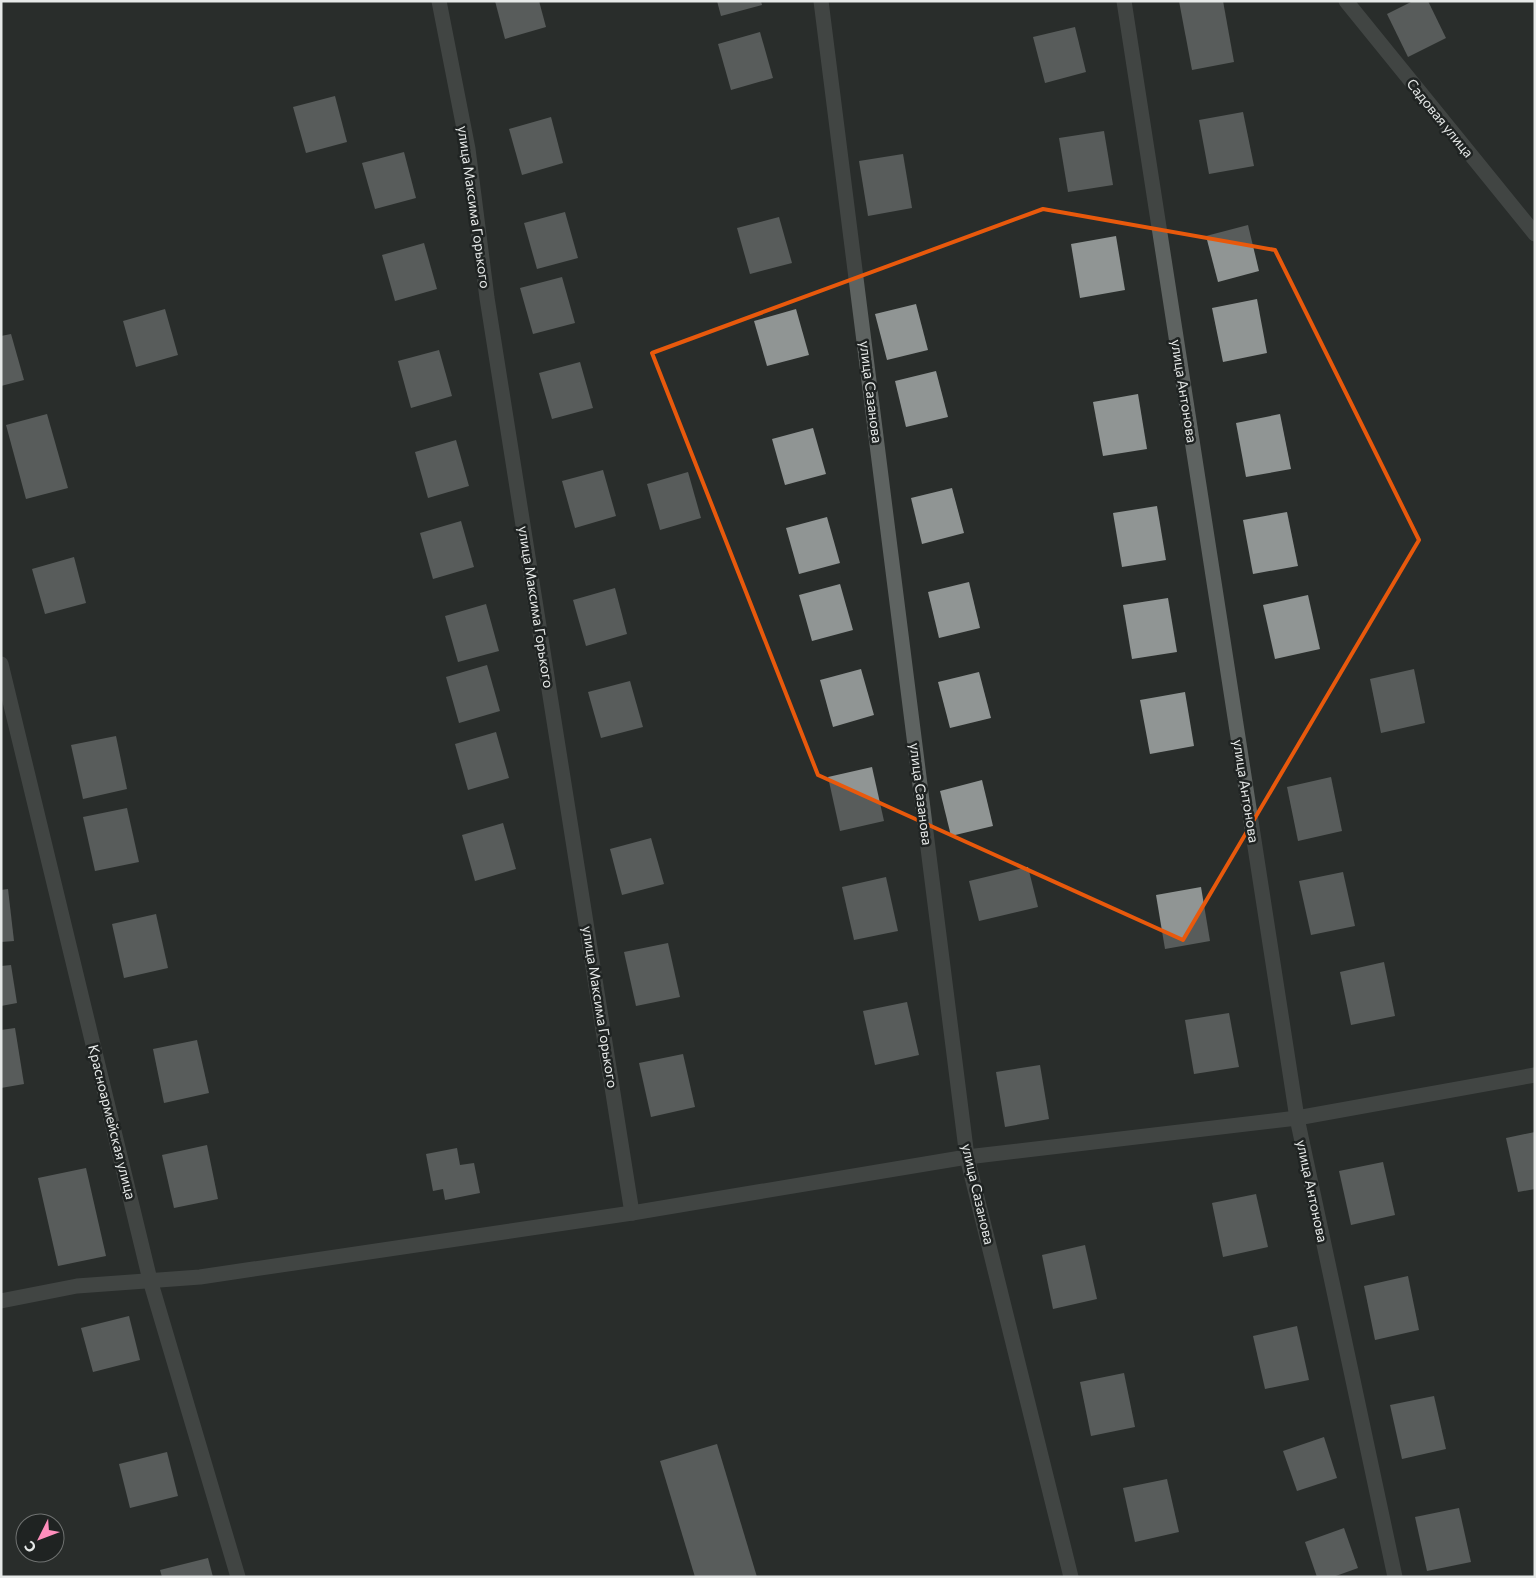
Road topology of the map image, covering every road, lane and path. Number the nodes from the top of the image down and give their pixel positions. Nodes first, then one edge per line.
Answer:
1 (438, 1) edge
2 (821, 1) edge
3 (1124, 1) edge
4 (1346, 1) edge
5 (1535, 234) edge
6 (1, 664) edge
7 (1535, 1075) edge
8 (1297, 1118) junction
9 (968, 1157) junction
10 (632, 1213) junction
11 (150, 1280) junction
12 (1, 1301) edge
13 (238, 1577) edge
14 (1071, 1577) edge
15 (1395, 1577) edge

1 - 10 street, улица Максима Горького
2 - 9 street, улица Сазанова
3 - 8 street, улица Антонова
4 - 5 street, Садовая улица
6 - 11 street, Красноармейская улица
7 - 8 street
8 - 9 street
8 - 15 street, улица Антонова
9 - 10 street
9 - 14 street, улица Сазанова
10 - 11 street
11 - 12 street
11 - 13 street, Красноармейская улица

